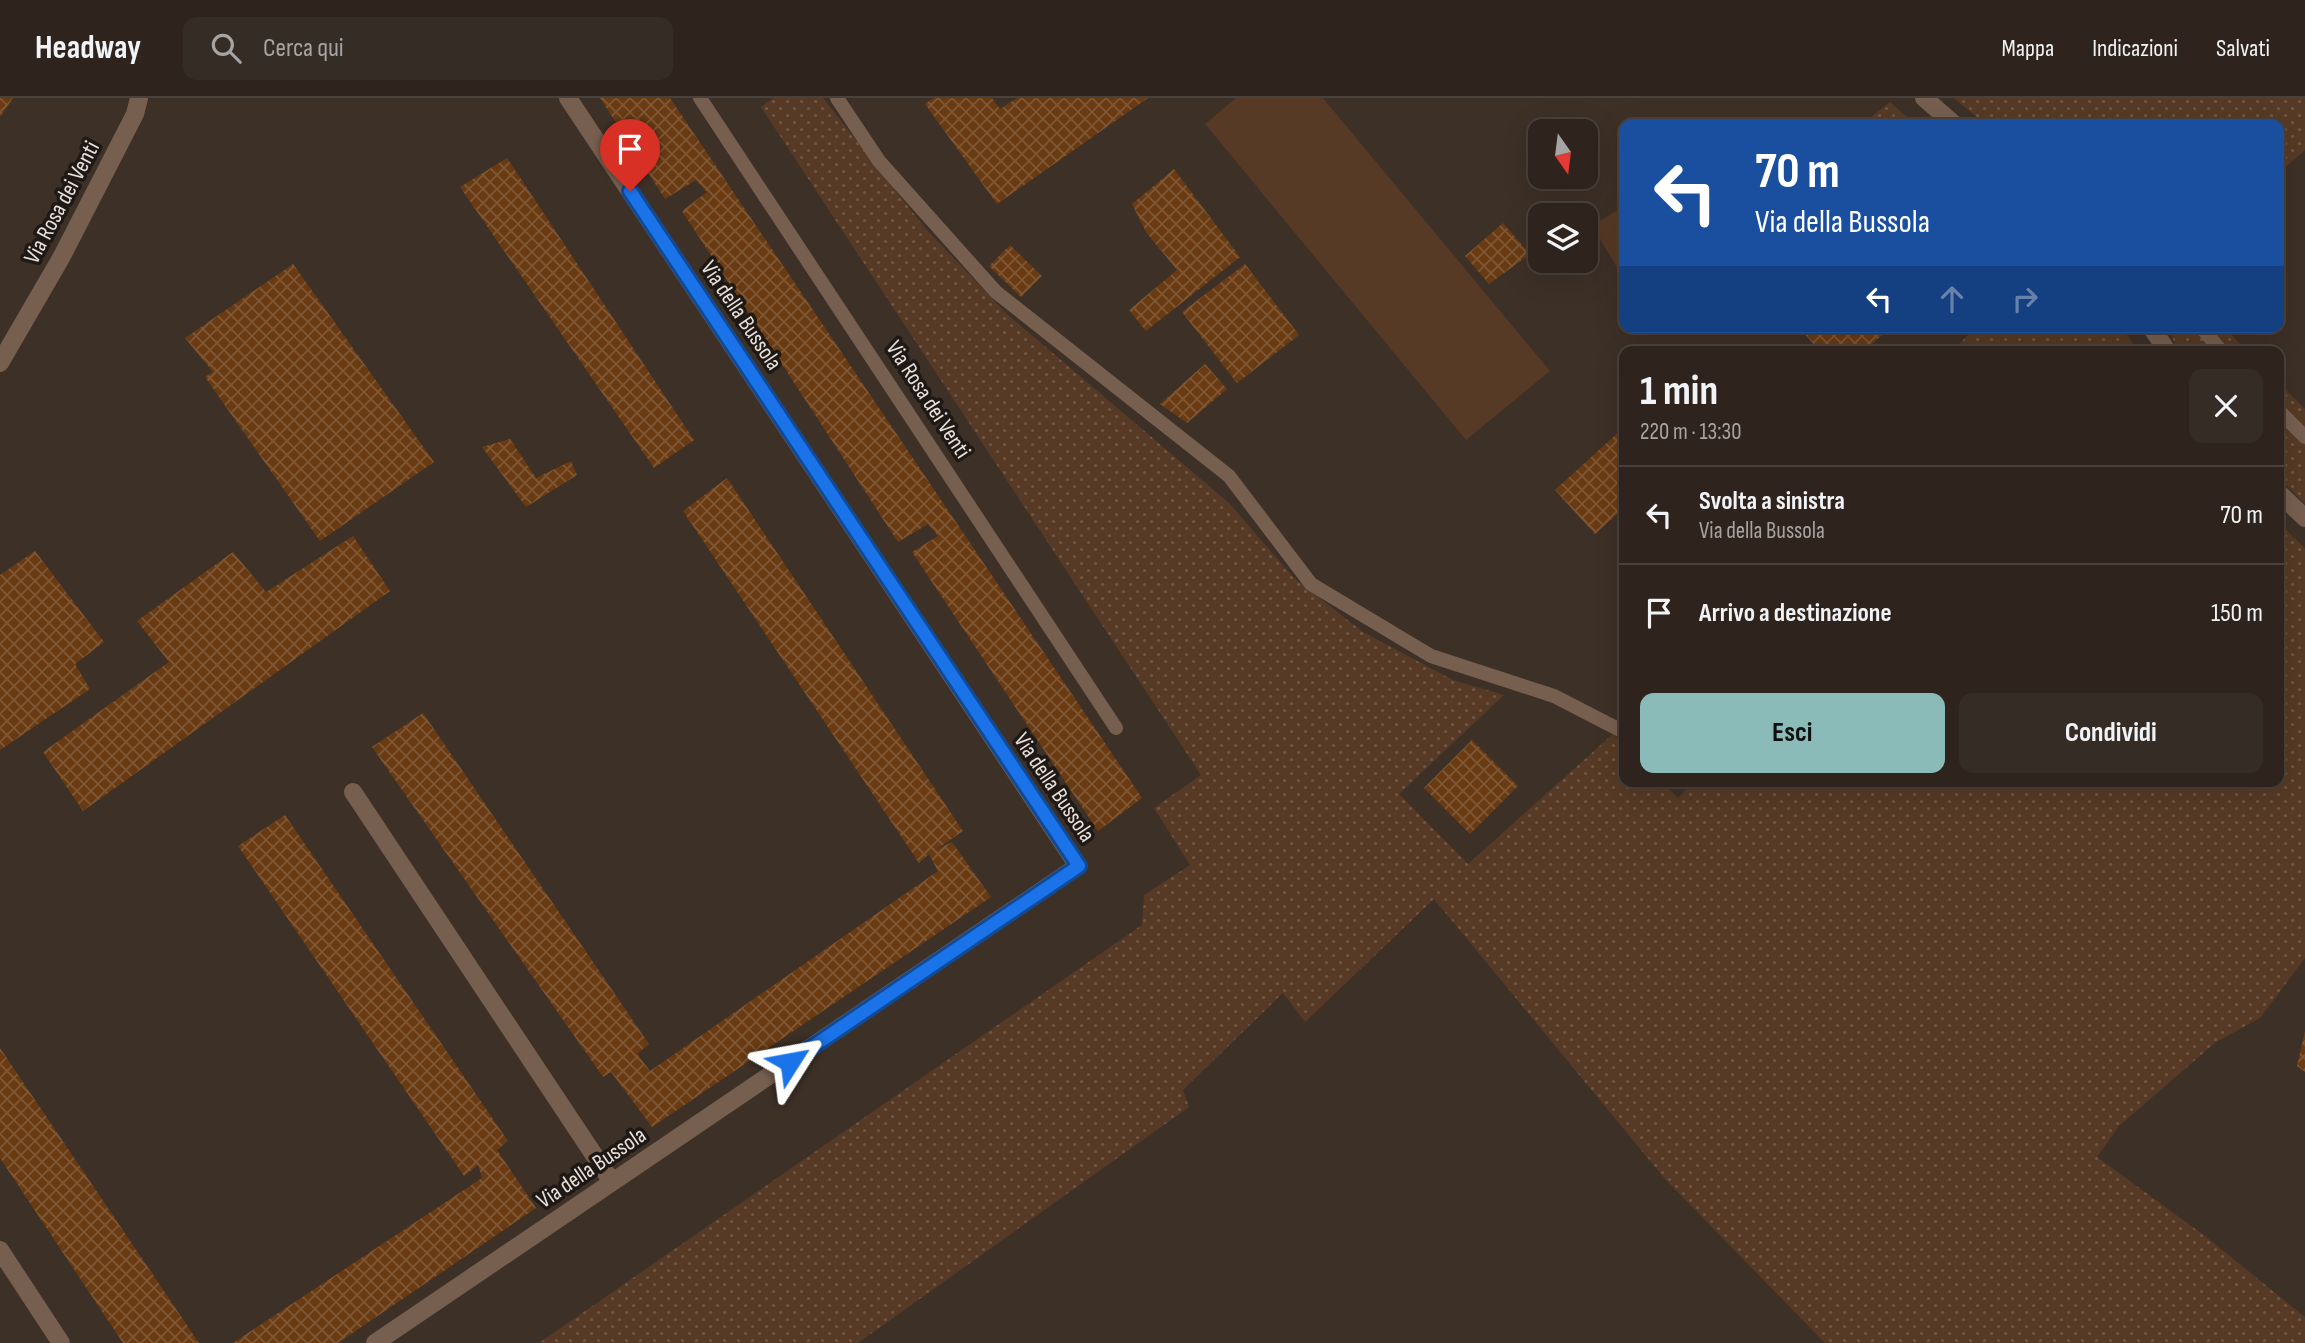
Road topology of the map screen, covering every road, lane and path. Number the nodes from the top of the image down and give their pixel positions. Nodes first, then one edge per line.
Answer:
1 (139, 98) edge
2 (568, 98) edge
3 (701, 98) edge
4 (837, 98) edge
5 (1924, 98) edge
6 (1948, 119) edge
7 (0, 363) edge
8 (2284, 416) edge
9 (2305, 437) edge
10 (2284, 498) edge
11 (2305, 518) edge
12 (1116, 728) dead end
13 (1619, 729) edge
14 (352, 792) dead end
15 (612, 1182) junction
16 (0, 1250) edge
17 (382, 1341) edge
18 (61, 1343) edge

1 - 7 street, Via Rosa dei Venti
2 - 15 street, Via della Bussola
3 - 12 lane, Via Rosa dei Venti
4 - 13 lane
5 - 6 street
8 - 9 lane
10 - 11 street
14 - 15 street
15 - 17 street, Via della Bussola
16 - 18 street

